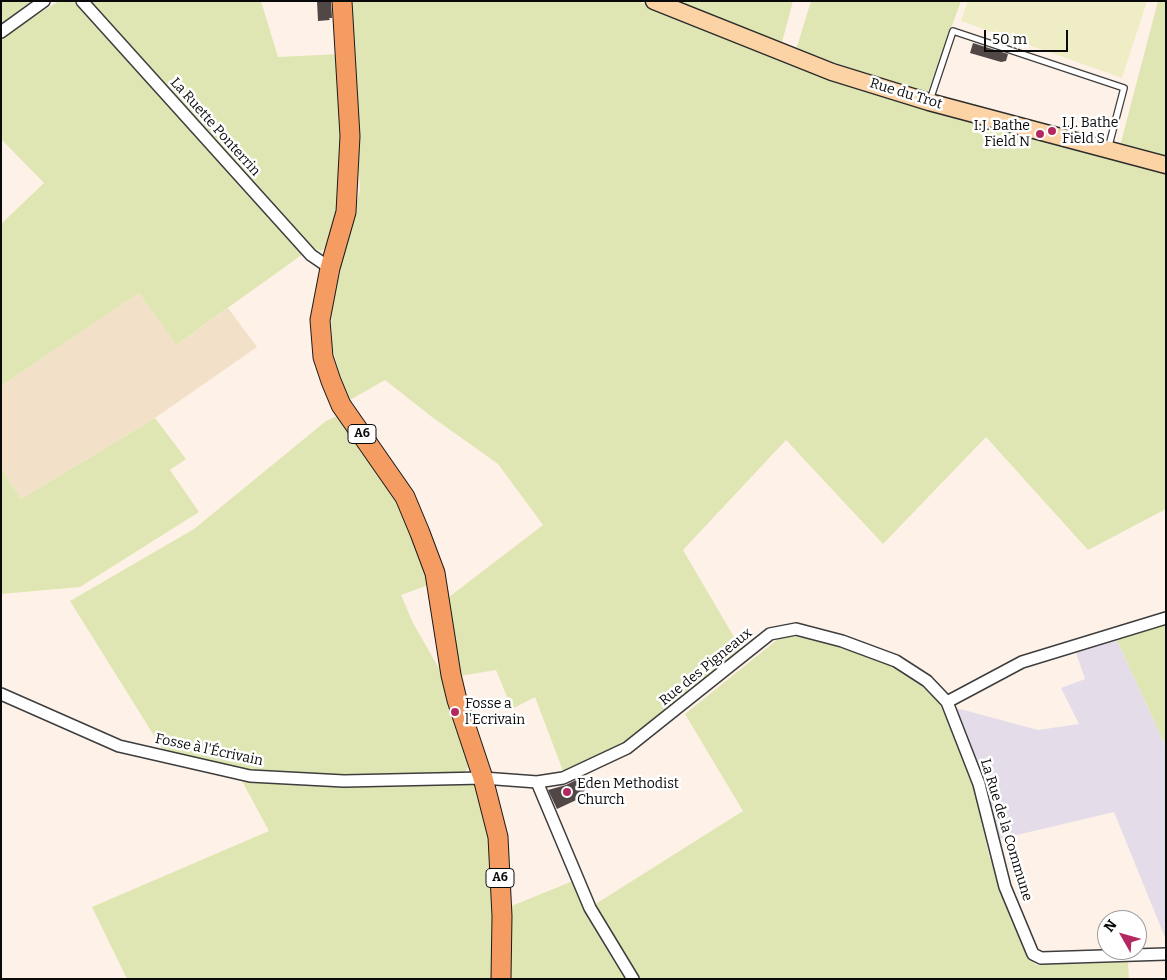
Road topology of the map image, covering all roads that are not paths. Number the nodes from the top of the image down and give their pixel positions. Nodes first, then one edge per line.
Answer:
1 (44, 1) edge
2 (82, 1) edge
3 (342, 1) edge
4 (654, 1) edge
5 (1, 32) edge
6 (929, 102) junction
7 (1108, 149) junction
8 (1166, 165) edge
9 (330, 268) junction
10 (1166, 618) edge
11 (1, 694) edge
12 (947, 702) junction
13 (483, 778) junction
14 (537, 782) junction
15 (1166, 954) edge
16 (501, 979) edge
17 (633, 979) edge

1 - 5 street
2 - 9 street, La Ruette Ponterrin
3 - 9 main road, A6
4 - 6 main road, Rue du Trot
6 - 7 main road, Rue du Trot
6 - 7 lane
7 - 8 main road, Rue du Trot
9 - 13 main road, A6
10 - 12 street
11 - 13 street, Fosse à l'Écrivain
12 - 14 street, Rue des Pigneaux
12 - 15 street, La Rue de la Commune
13 - 14 street, Rue des Pigneaux
13 - 16 main road, A6
14 - 17 street

